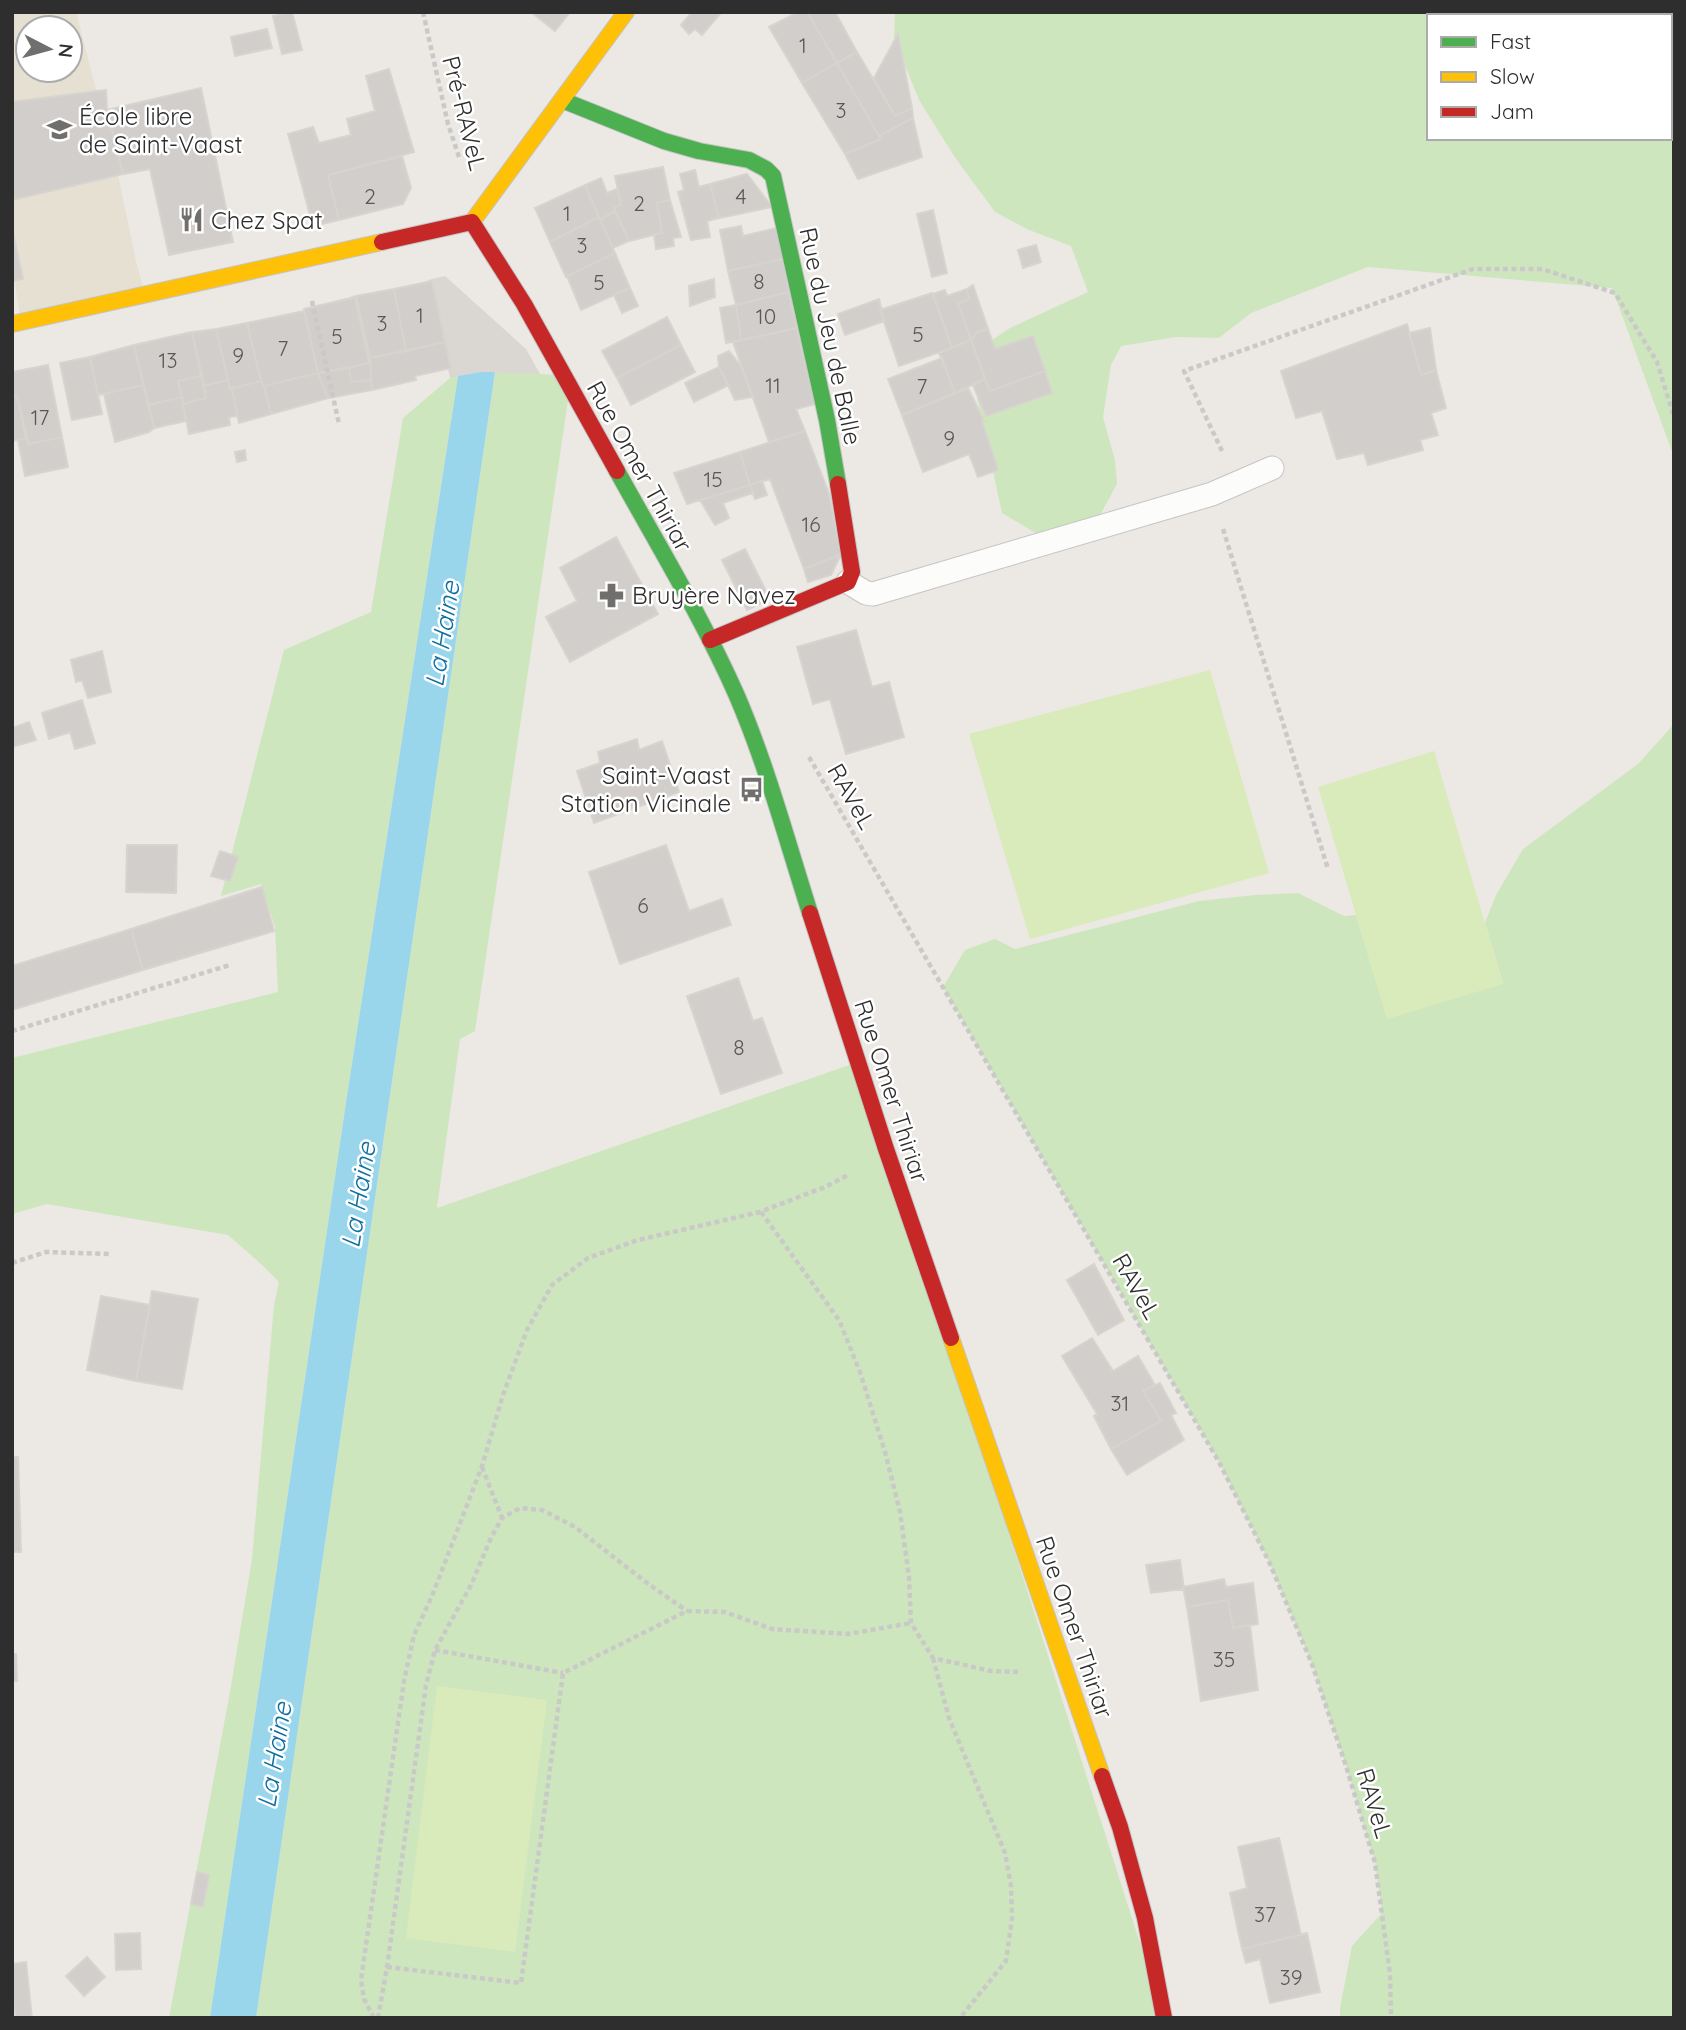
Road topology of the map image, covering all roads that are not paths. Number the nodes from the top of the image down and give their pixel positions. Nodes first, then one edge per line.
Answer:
1 (626, 12) edge
2 (562, 100) junction
3 (472, 222) junction
4 (12, 324) edge
5 (1272, 468) dead end
6 (849, 582) junction
7 (710, 640) junction
8 (1164, 2018) edge

1 - 2 street
2 - 3 street
2 - 6 street, Rue du Jeu de Balle
3 - 4 street
3 - 7 street, Rue Omer Thiriar
5 - 6 lane
6 - 7 street
7 - 8 street, Rue Omer Thiriar

